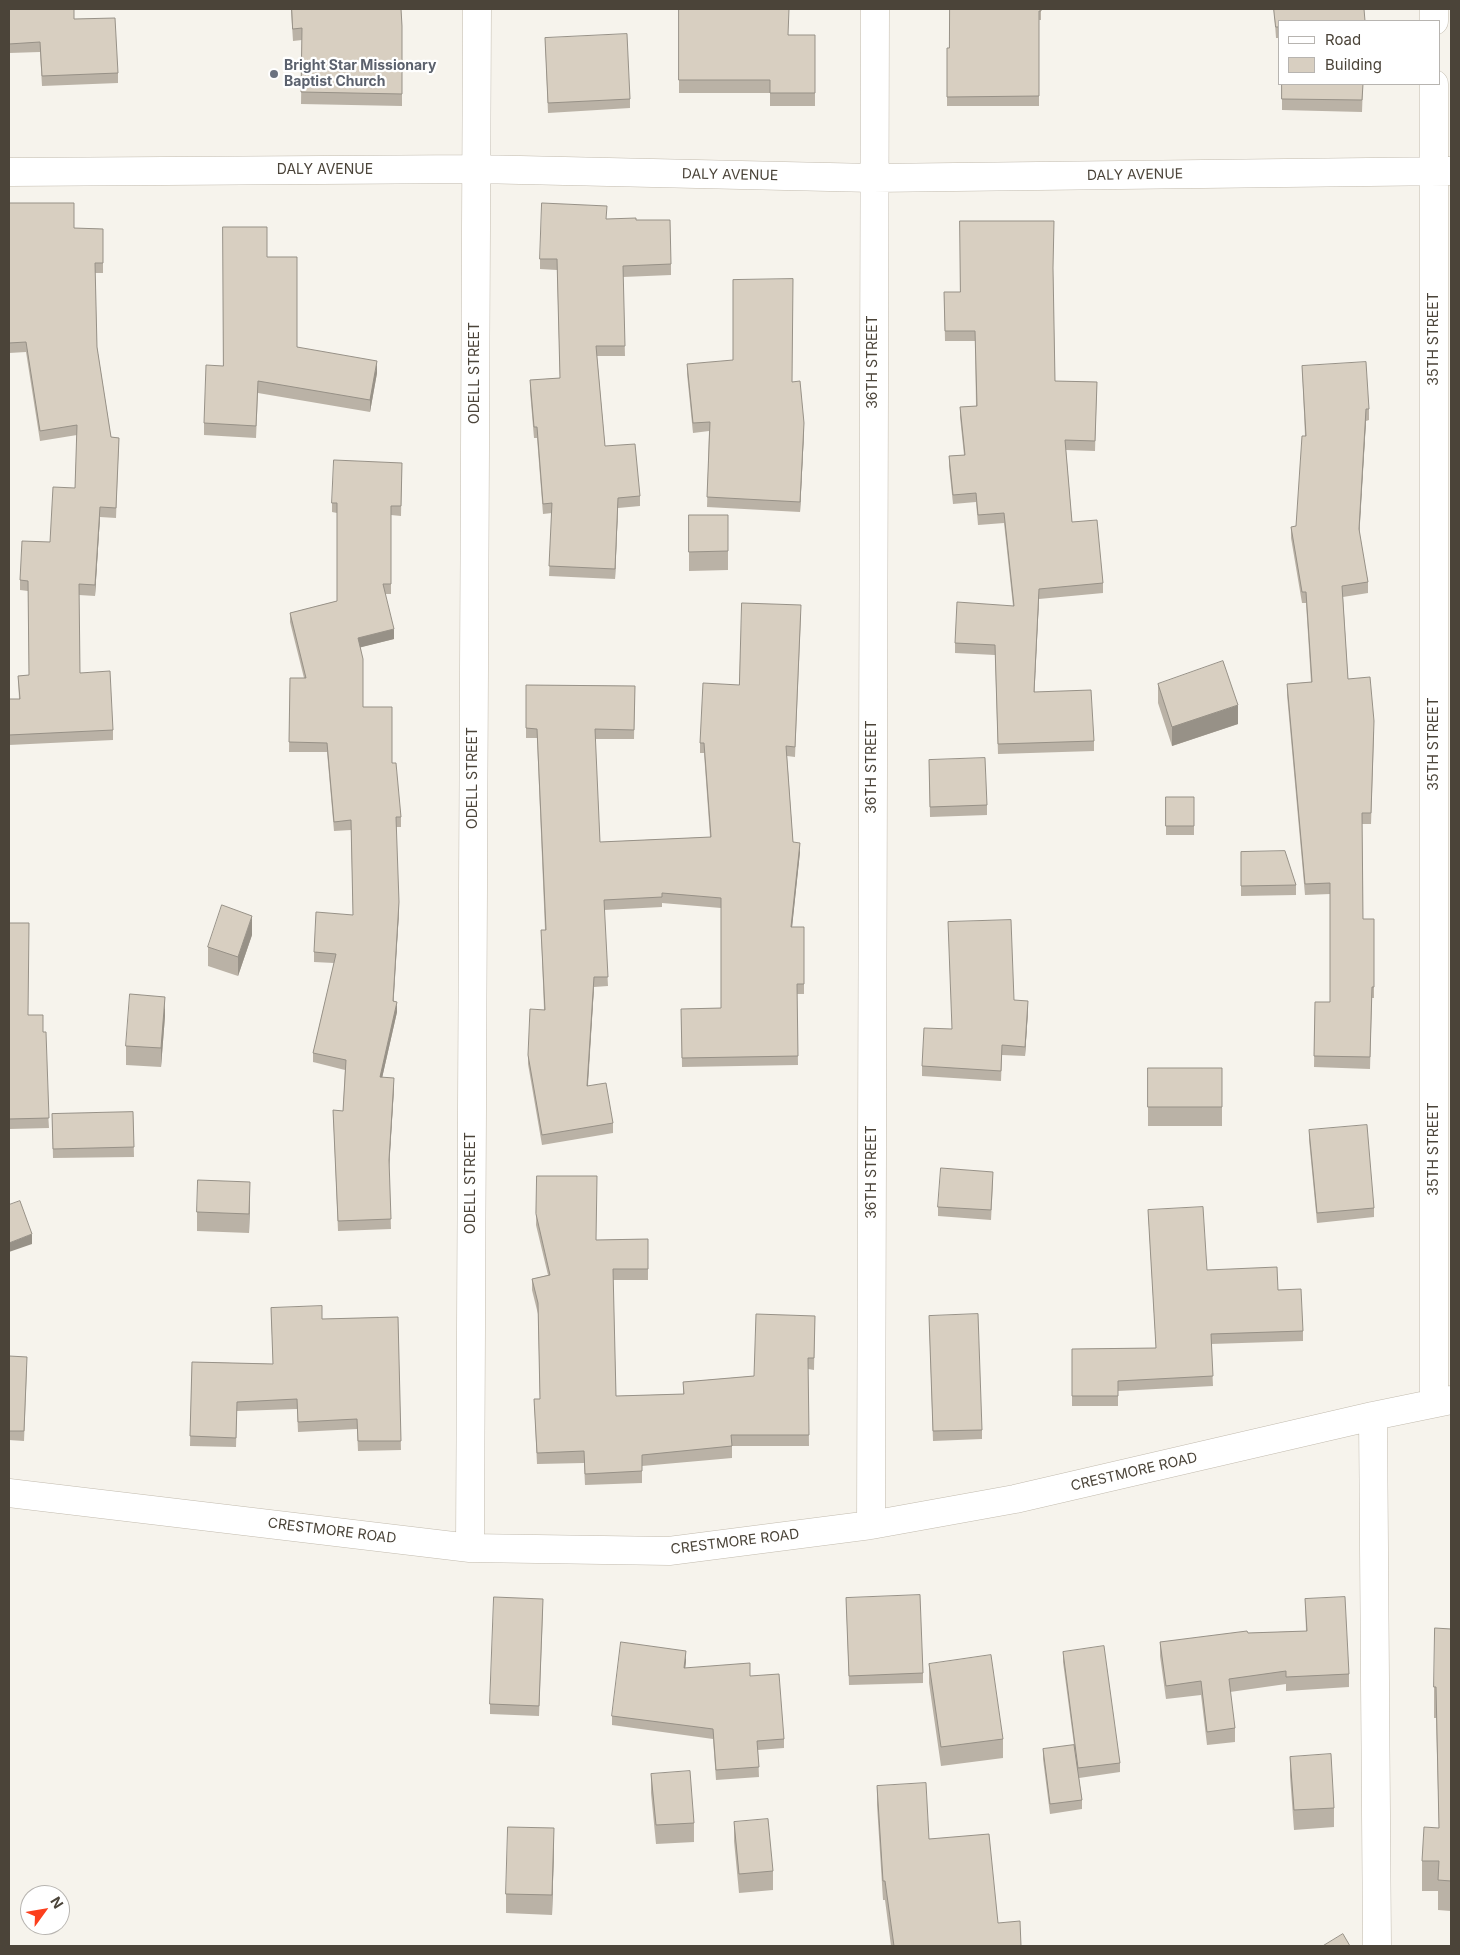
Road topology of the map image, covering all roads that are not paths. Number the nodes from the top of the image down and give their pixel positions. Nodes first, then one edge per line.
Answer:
1 (477, 9) edge
2 (875, 9) edge
3 (1434, 85) edge
4 (476, 169) junction
5 (1442, 171) edge
6 (9, 172) edge
7 (873, 178) junction
8 (1443, 1402) edge
9 (1373, 1416) junction
10 (9, 1492) edge
11 (871, 1525) junction
12 (470, 1548) junction
13 (1377, 1946) edge

1 - 4 street, ODELL STREET
2 - 7 street, 36TH STREET
3 - 5 street, 35TH STREET
4 - 6 street, DALY AVENUE
4 - 7 street, DALY AVENUE
4 - 12 street, ODELL STREET
5 - 7 street, DALY AVENUE
5 - 8 street, 35TH STREET
7 - 11 street, 36TH STREET
8 - 9 street, CRESTMORE ROAD
9 - 11 street, CRESTMORE ROAD
9 - 13 street
10 - 12 street, CRESTMORE ROAD
11 - 12 street, CRESTMORE ROAD

